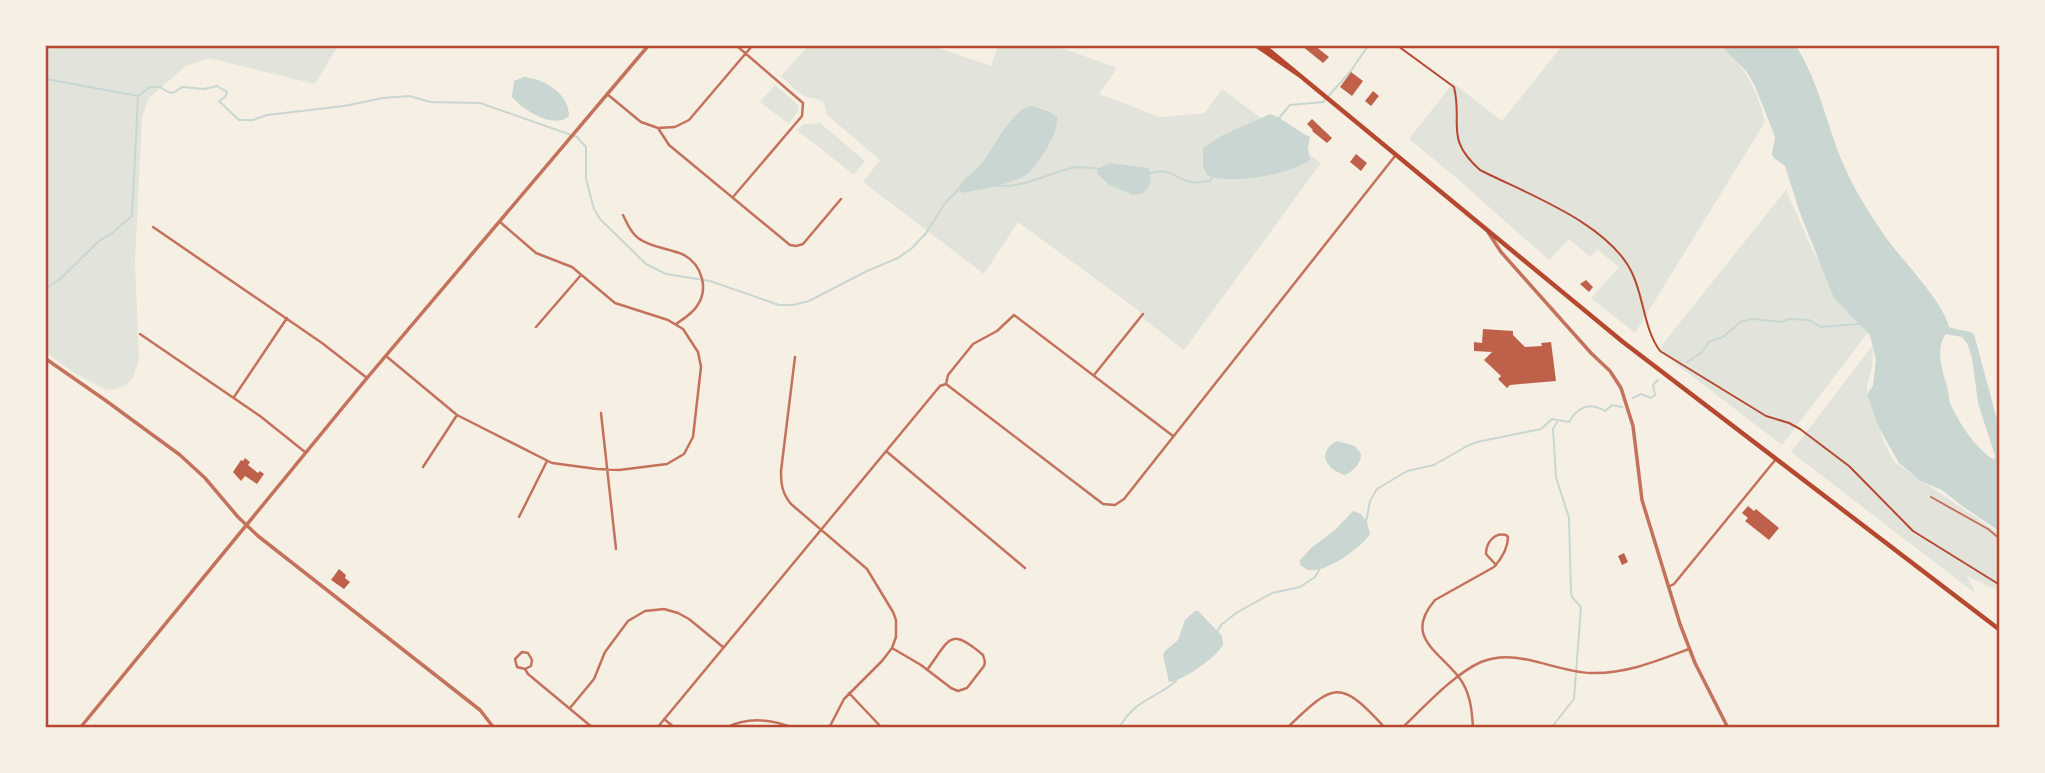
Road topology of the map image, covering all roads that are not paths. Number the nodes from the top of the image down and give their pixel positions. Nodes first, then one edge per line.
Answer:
1 (648, 46) edge
2 (737, 46) edge
3 (752, 46) edge
4 (1256, 46) edge
5 (1264, 46) edge
6 (746, 53) junction
7 (1301, 76) junction
8 (607, 94) junction
9 (658, 128) junction
10 (1396, 154) junction
11 (732, 197) junction
12 (841, 199) dead end
13 (624, 215) dead end
14 (499, 221) junction
15 (153, 227) dead end
16 (1487, 230) junction
17 (581, 275) junction
18 (1143, 314) dead end
19 (287, 318) junction
20 (676, 324) junction
21 (536, 327) dead end
22 (140, 334) dead end
23 (386, 356) junction
24 (795, 357) dead end
25 (46, 359) edge
26 (1094, 375) junction
27 (367, 378) junction
28 (946, 384) junction
29 (233, 398) junction
30 (601, 413) dead end
31 (457, 415) junction
32 (1173, 436) junction
33 (886, 451) junction
34 (306, 452) junction
35 (1776, 459) junction
36 (547, 461) junction
37 (423, 467) dead end
38 (608, 470) junction
39 (1931, 497) dead end
40 (519, 517) dead end
41 (246, 526) junction
42 (821, 529) junction
43 (2000, 539) edge
44 (616, 549) dead end
45 (1496, 565) junction
46 (1025, 568) dead end
47 (1668, 587) junction
48 (2000, 630) edge
49 (723, 647) junction
50 (892, 649) junction
51 (1689, 649) junction
52 (525, 669) junction
53 (928, 670) junction
54 (1458, 676) junction
55 (849, 693) junction
56 (570, 708) junction
57 (664, 719) junction
58 (80, 727) edge
59 (494, 727) edge
60 (593, 727) edge
61 (657, 727) edge
62 (675, 727) edge
63 (725, 727) edge
64 (793, 727) edge
65 (829, 727) edge
66 (882, 727) edge
67 (1287, 727) edge
68 (1385, 727) edge
69 (1402, 727) edge
70 (1473, 727) edge
71 (1728, 727) edge

1 - 8 street
2 - 6 street
3 - 6 street
4 - 7 main road
5 - 7 main road
6 - 9 street
6 - 11 street
7 - 10 main road
8 - 9 street
8 - 14 street
9 - 11 street
10 - 16 main road
10 - 32 street
11 - 12 street
13 - 20 street
14 - 17 street
14 - 23 street
15 - 19 street
16 - 35 main road
16 - 47 street
17 - 20 street
17 - 21 street
18 - 26 street
19 - 27 street
19 - 29 street
20 - 38 street
22 - 29 street
23 - 27 street
23 - 31 street
24 - 42 street
25 - 41 street
26 - 28 street
26 - 32 street
27 - 34 street
28 - 32 street
28 - 33 street
29 - 34 street
30 - 38 street
31 - 36 street
31 - 37 street
33 - 42 street
33 - 46 street
34 - 41 street
35 - 47 street
35 - 48 main road
36 - 38 street
36 - 40 street
38 - 44 street
39 - 43 lane
41 - 58 street
41 - 59 street
42 - 49 street
42 - 50 street
45 - 45 street
45 - 54 street
47 - 51 street
49 - 56 street
49 - 57 street
50 - 53 street
50 - 55 street
51 - 54 street
51 - 71 street
52 - 52 street
52 - 56 street
53 - 53 street
54 - 69 street
54 - 70 street
55 - 65 street
55 - 66 street
56 - 60 street
57 - 61 street
57 - 62 street
63 - 64 street
67 - 68 street

